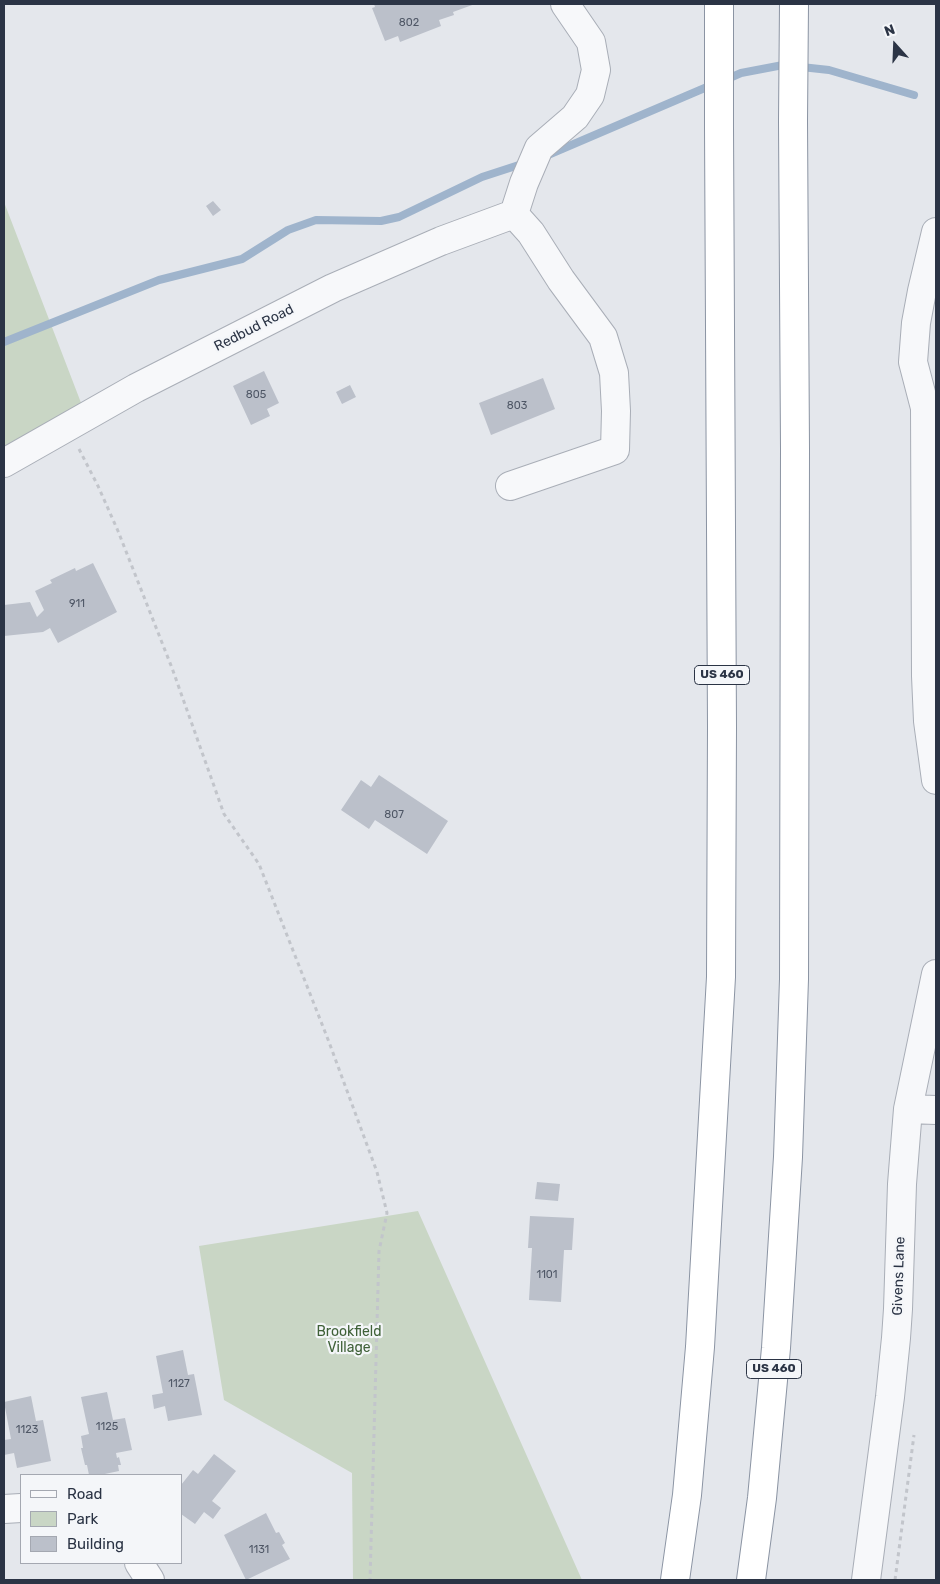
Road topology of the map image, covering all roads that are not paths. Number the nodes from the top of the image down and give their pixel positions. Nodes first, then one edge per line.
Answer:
1 (565, 4) edge
2 (720, 4) edge
3 (794, 4) edge
4 (514, 214) junction
5 (936, 232) edge
6 (936, 376) edge
7 (925, 408) junction
8 (4, 463) edge
9 (510, 486) dead end
10 (931, 675) edge
11 (936, 780) edge
12 (936, 974) edge
13 (908, 1109) junction
14 (936, 1110) edge
15 (20, 1508) edge
16 (4, 1509) edge
17 (140, 1564) edge
18 (150, 1580) edge
19 (675, 1580) edge
20 (752, 1580) edge
21 (866, 1580) edge

1 - 4 street
2 - 19 highway, US 460
3 - 20 highway, US 460
4 - 8 street, Redbud Road
4 - 9 street
5 - 7 street
6 - 7 street
7 - 10 street
10 - 11 street
12 - 13 street, Givens Lane
13 - 14 street
13 - 21 street, Givens Lane
15 - 16 street
17 - 18 street

